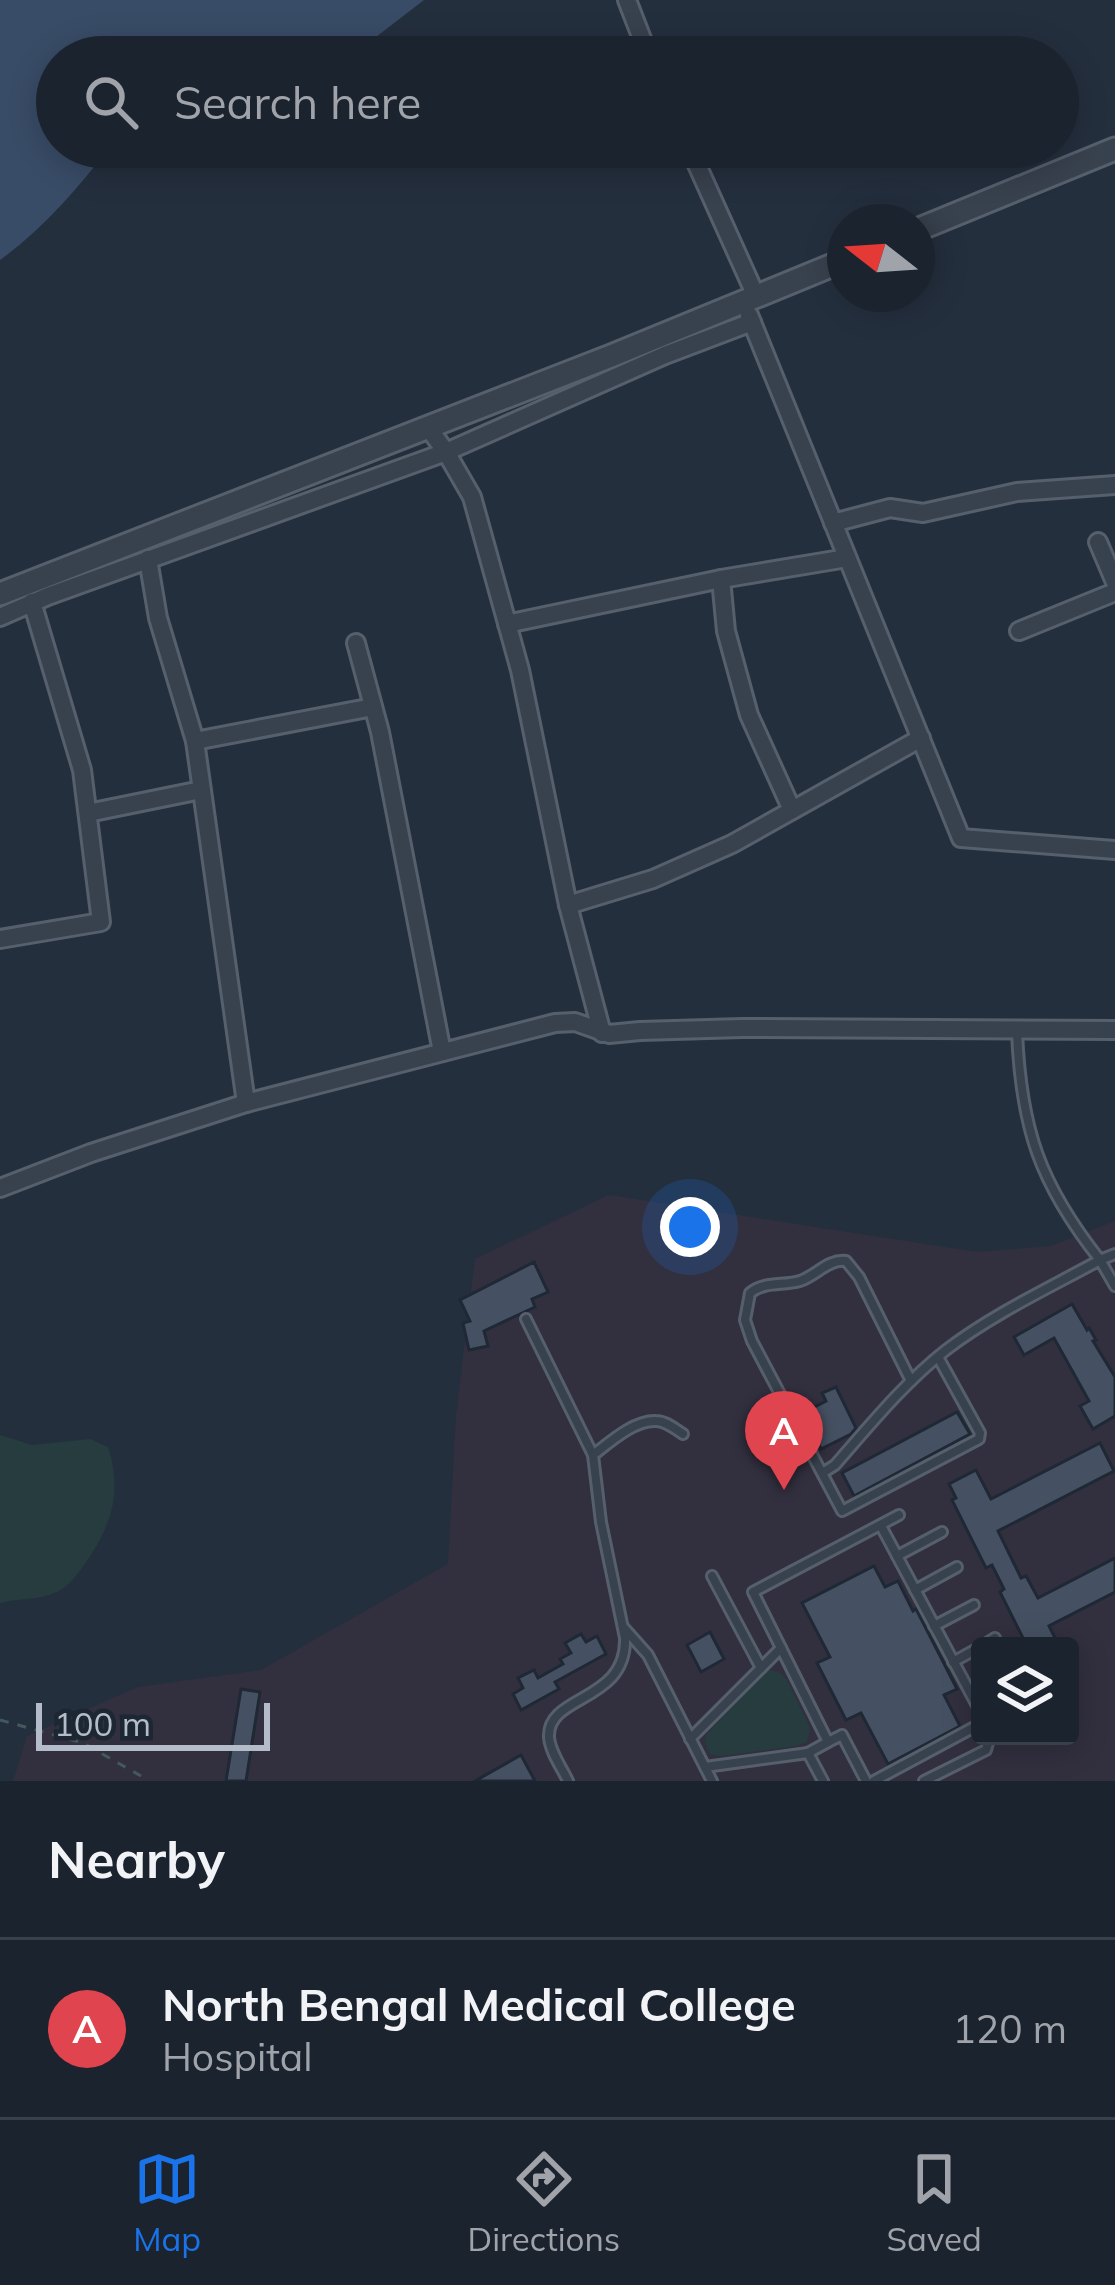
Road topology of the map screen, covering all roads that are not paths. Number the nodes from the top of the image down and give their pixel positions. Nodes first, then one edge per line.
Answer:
1 (626, 0) edge
2 (641, 36) edge
3 (1115, 148) edge
4 (1079, 163) edge
5 (697, 168) edge
6 (1067, 168) edge
7 (935, 223) edge
8 (827, 269) edge
9 (750, 307) junction
10 (427, 426) junction
11 (446, 452) junction
12 (1115, 485) edge
13 (833, 523) junction
14 (1098, 542) dead end
15 (847, 558) junction
16 (148, 559) junction
17 (721, 579) junction
18 (1115, 582) edge
19 (1115, 592) edge
20 (0, 594) edge
21 (32, 602) junction
22 (0, 617) edge
23 (507, 624) junction
24 (1019, 631) dead end
25 (356, 644) dead end
26 (373, 707) junction
27 (921, 738) junction
28 (195, 741) junction
29 (201, 790) junction
30 (792, 810) junction
31 (88, 813) junction
32 (1115, 850) edge
33 (568, 905) junction
34 (0, 939) edge
35 (1115, 1030) edge
36 (1017, 1031) junction
37 (602, 1033) junction
38 (442, 1052) junction
39 (246, 1102) junction
40 (0, 1188) edge
41 (1115, 1254) edge
42 (1100, 1260) junction
43 (1115, 1286) edge
44 (526, 1319) dead end
45 (938, 1357) junction
46 (911, 1382) junction
47 (683, 1434) dead end
48 (593, 1455) junction
49 (824, 1473) junction
50 (899, 1515) dead end
51 (880, 1526) junction
52 (942, 1532) dead end
53 (897, 1556) junction
54 (957, 1567) dead end
55 (712, 1576) dead end
56 (915, 1590) junction
57 (974, 1604) dead end
58 (934, 1626) junction
59 (624, 1628) junction
60 (781, 1648) junction
61 (971, 1652) edge
62 (953, 1662) junction
63 (761, 1668) junction
64 (971, 1687) edge
65 (971, 1729) edge
66 (690, 1739) junction
67 (828, 1742) junction
68 (987, 1745) edge
69 (808, 1753) junction
70 (705, 1767) junction
71 (568, 1781) edge
72 (712, 1781) edge
73 (823, 1781) edge
74 (870, 1781) edge
75 (924, 1781) edge

1 - 2 street
3 - 4 street
5 - 9 street
6 - 7 street
8 - 9 street
9 - 10 street
9 - 11 street
9 - 13 street
10 - 11 street
10 - 20 street
11 - 16 street
11 - 23 street
12 - 13 street
13 - 15 street
14 - 18 street
15 - 17 street
15 - 27 street
16 - 21 street
16 - 28 street
17 - 23 street
17 - 30 street
19 - 24 street
21 - 22 street
21 - 31 street
23 - 33 street
25 - 26 street
26 - 28 street
26 - 38 street
27 - 30 street
27 - 32 street
28 - 29 street
29 - 31 street
29 - 39 street
30 - 33 street
31 - 34 street
33 - 37 street
35 - 36 street
36 - 37 street
36 - 42 lane
37 - 38 street
38 - 39 street
39 - 40 street
41 - 42 lane
42 - 43 lane
42 - 45 lane
44 - 48 lane
45 - 46 lane
45 - 49 lane
46 - 49 lane
46 - 49 lane
47 - 48 lane
48 - 59 lane
50 - 51 lane
51 - 53 lane
51 - 60 lane
52 - 53 lane
53 - 56 lane
54 - 56 lane
55 - 63 lane
56 - 58 lane
57 - 58 lane
58 - 62 lane
59 - 66 lane
59 - 71 lane
60 - 63 lane
60 - 67 lane
61 - 62 lane
62 - 64 lane
63 - 66 lane
65 - 74 lane
66 - 70 lane
67 - 69 lane
67 - 74 lane
68 - 75 lane
69 - 70 lane
69 - 73 lane
70 - 72 lane

